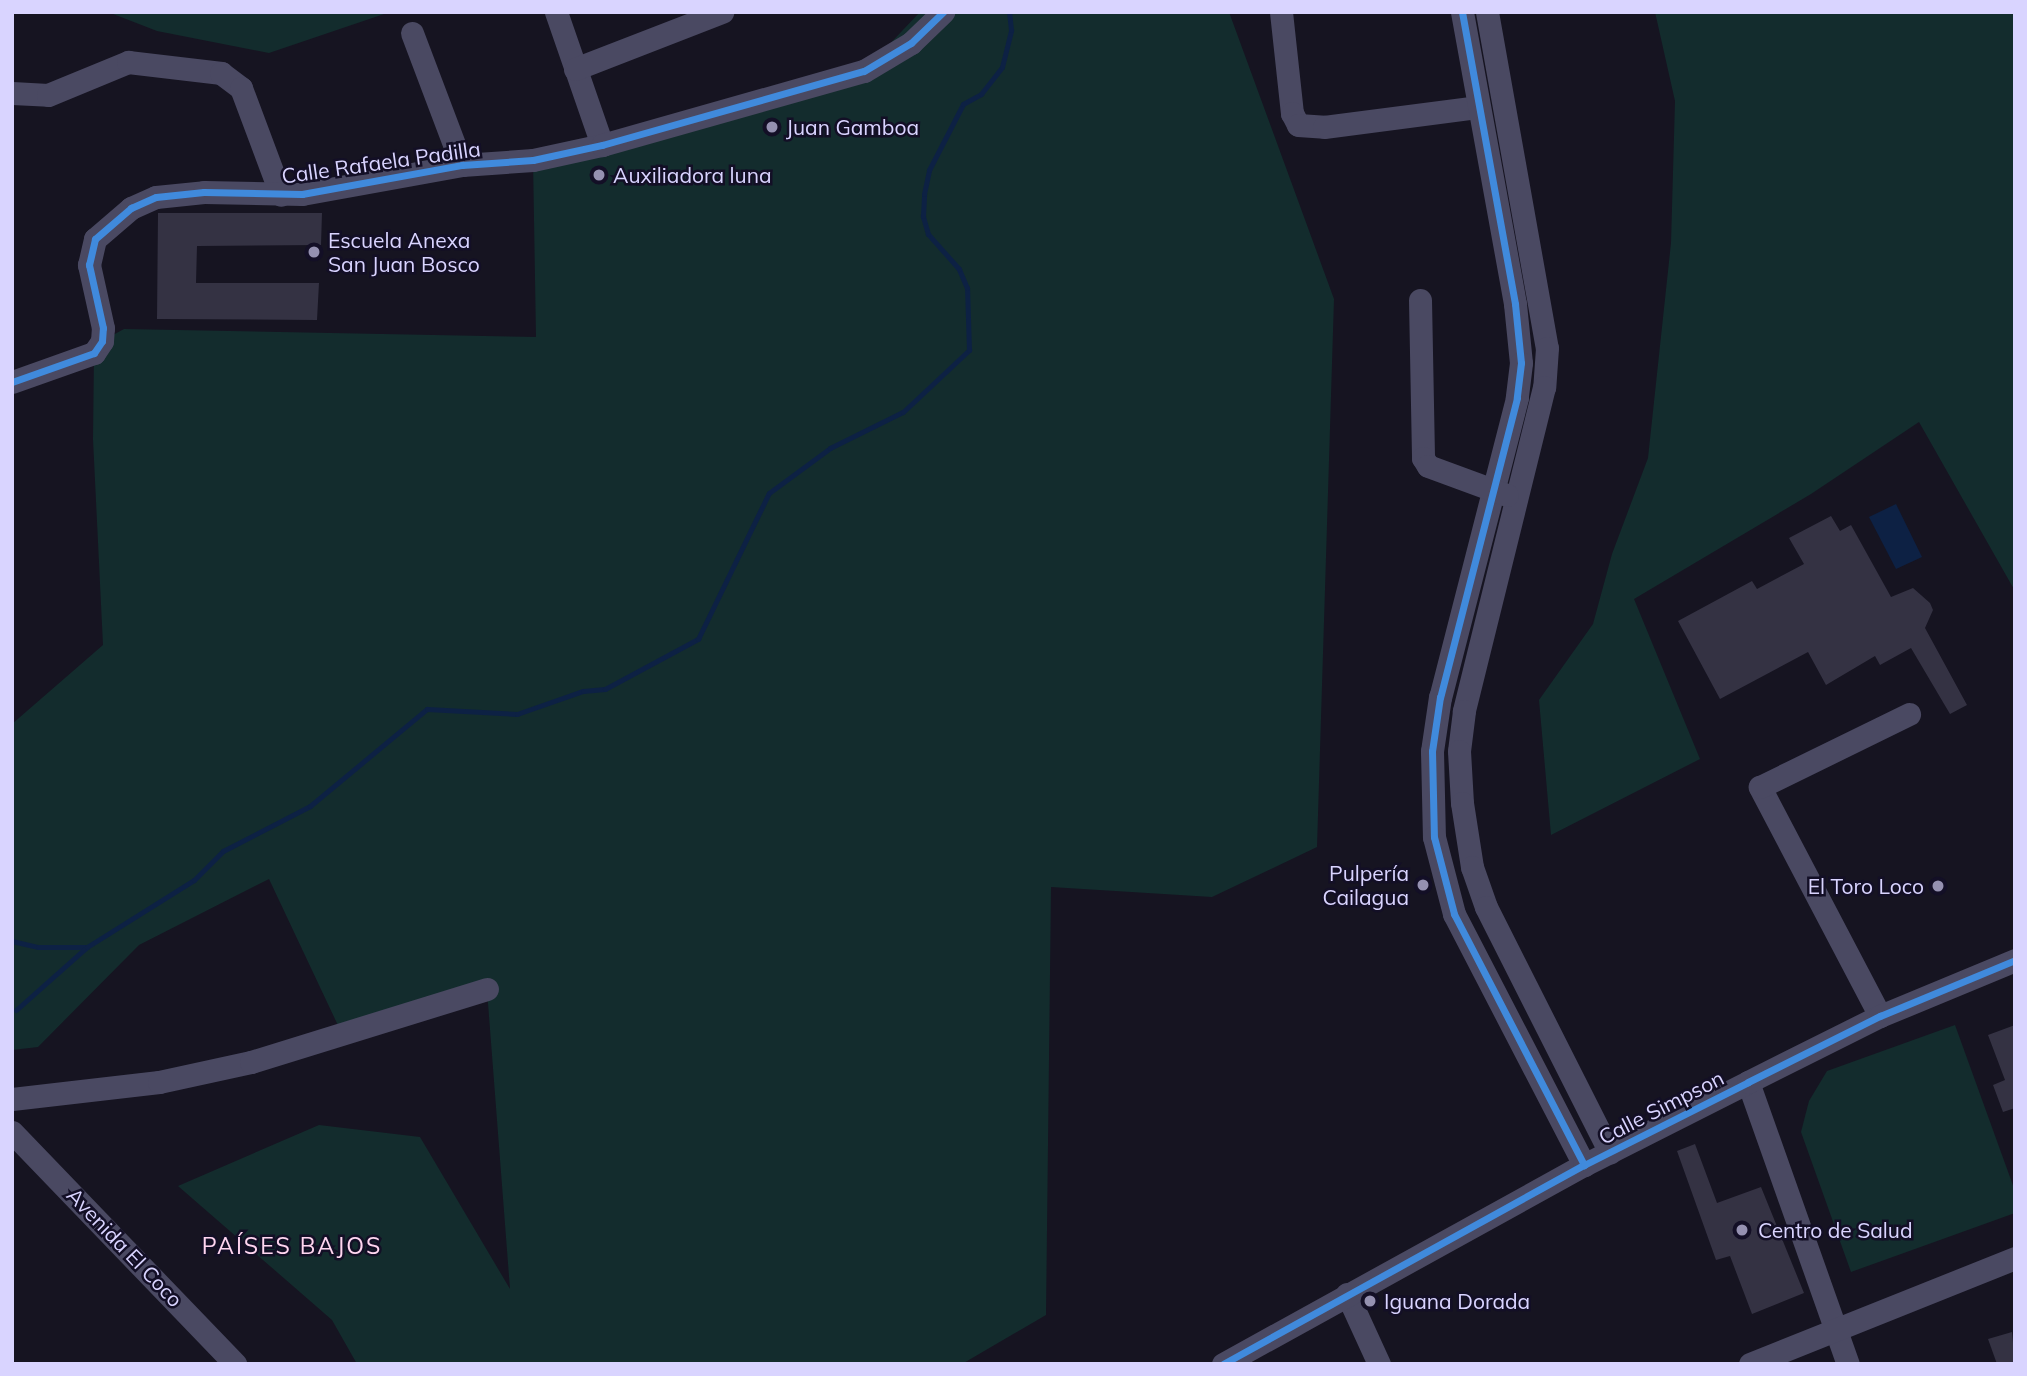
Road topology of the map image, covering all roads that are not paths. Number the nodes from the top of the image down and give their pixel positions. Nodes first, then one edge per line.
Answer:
1 (556, 12) edge
2 (722, 12) edge
3 (943, 12) edge
4 (1281, 12) edge
5 (1462, 12) edge
6 (1487, 12) edge
7 (412, 33) dead end
8 (1494, 61) junction
9 (1471, 65) junction
10 (575, 69) junction
11 (12, 93) edge
12 (1477, 107) junction
13 (602, 145) junction
14 (462, 165) junction
15 (281, 195) junction
16 (1420, 300) dead end
17 (12, 382) edge
18 (1494, 491) junction
19 (1517, 497) junction
20 (1909, 715) dead end
21 (2015, 960) edge
22 (1518, 971) junction
23 (1491, 985) junction
24 (487, 989) dead end
25 (1880, 1016) junction
26 (1748, 1082) junction
27 (12, 1099) edge
28 (12, 1132) edge
29 (1609, 1153) junction
30 (1584, 1166) junction
31 (2015, 1258) edge
32 (1347, 1294) junction
33 (1835, 1330) junction
34 (235, 1364) edge
35 (1223, 1364) edge
36 (1379, 1364) edge
37 (1749, 1364) edge
38 (1848, 1364) edge

1 - 10 street
2 - 10 street
3 - 13 street, Calle Rafaela Padilla
4 - 12 street
5 - 9 street
6 - 8 street
7 - 14 street
8 - 9 street
8 - 19 street
9 - 12 street
10 - 13 street
11 - 15 street
12 - 18 street
13 - 14 street, Calle Rafaela Padilla
14 - 15 street, Calle Rafaela Padilla
15 - 17 street, Calle Rafaela Padilla
16 - 18 street
18 - 19 street
18 - 23 street
19 - 22 street
20 - 25 street
21 - 25 street, Calle Simpson
22 - 23 street
22 - 29 street
23 - 30 street
24 - 27 street
25 - 26 street, Calle Simpson
26 - 29 street, Calle Simpson
26 - 33 street
28 - 34 street, Avenida El Coco
29 - 30 street, Calle Simpson
30 - 32 street, Calle Simpson
31 - 33 street
32 - 35 street, Calle Simpson
32 - 36 street
33 - 37 street
33 - 38 street

